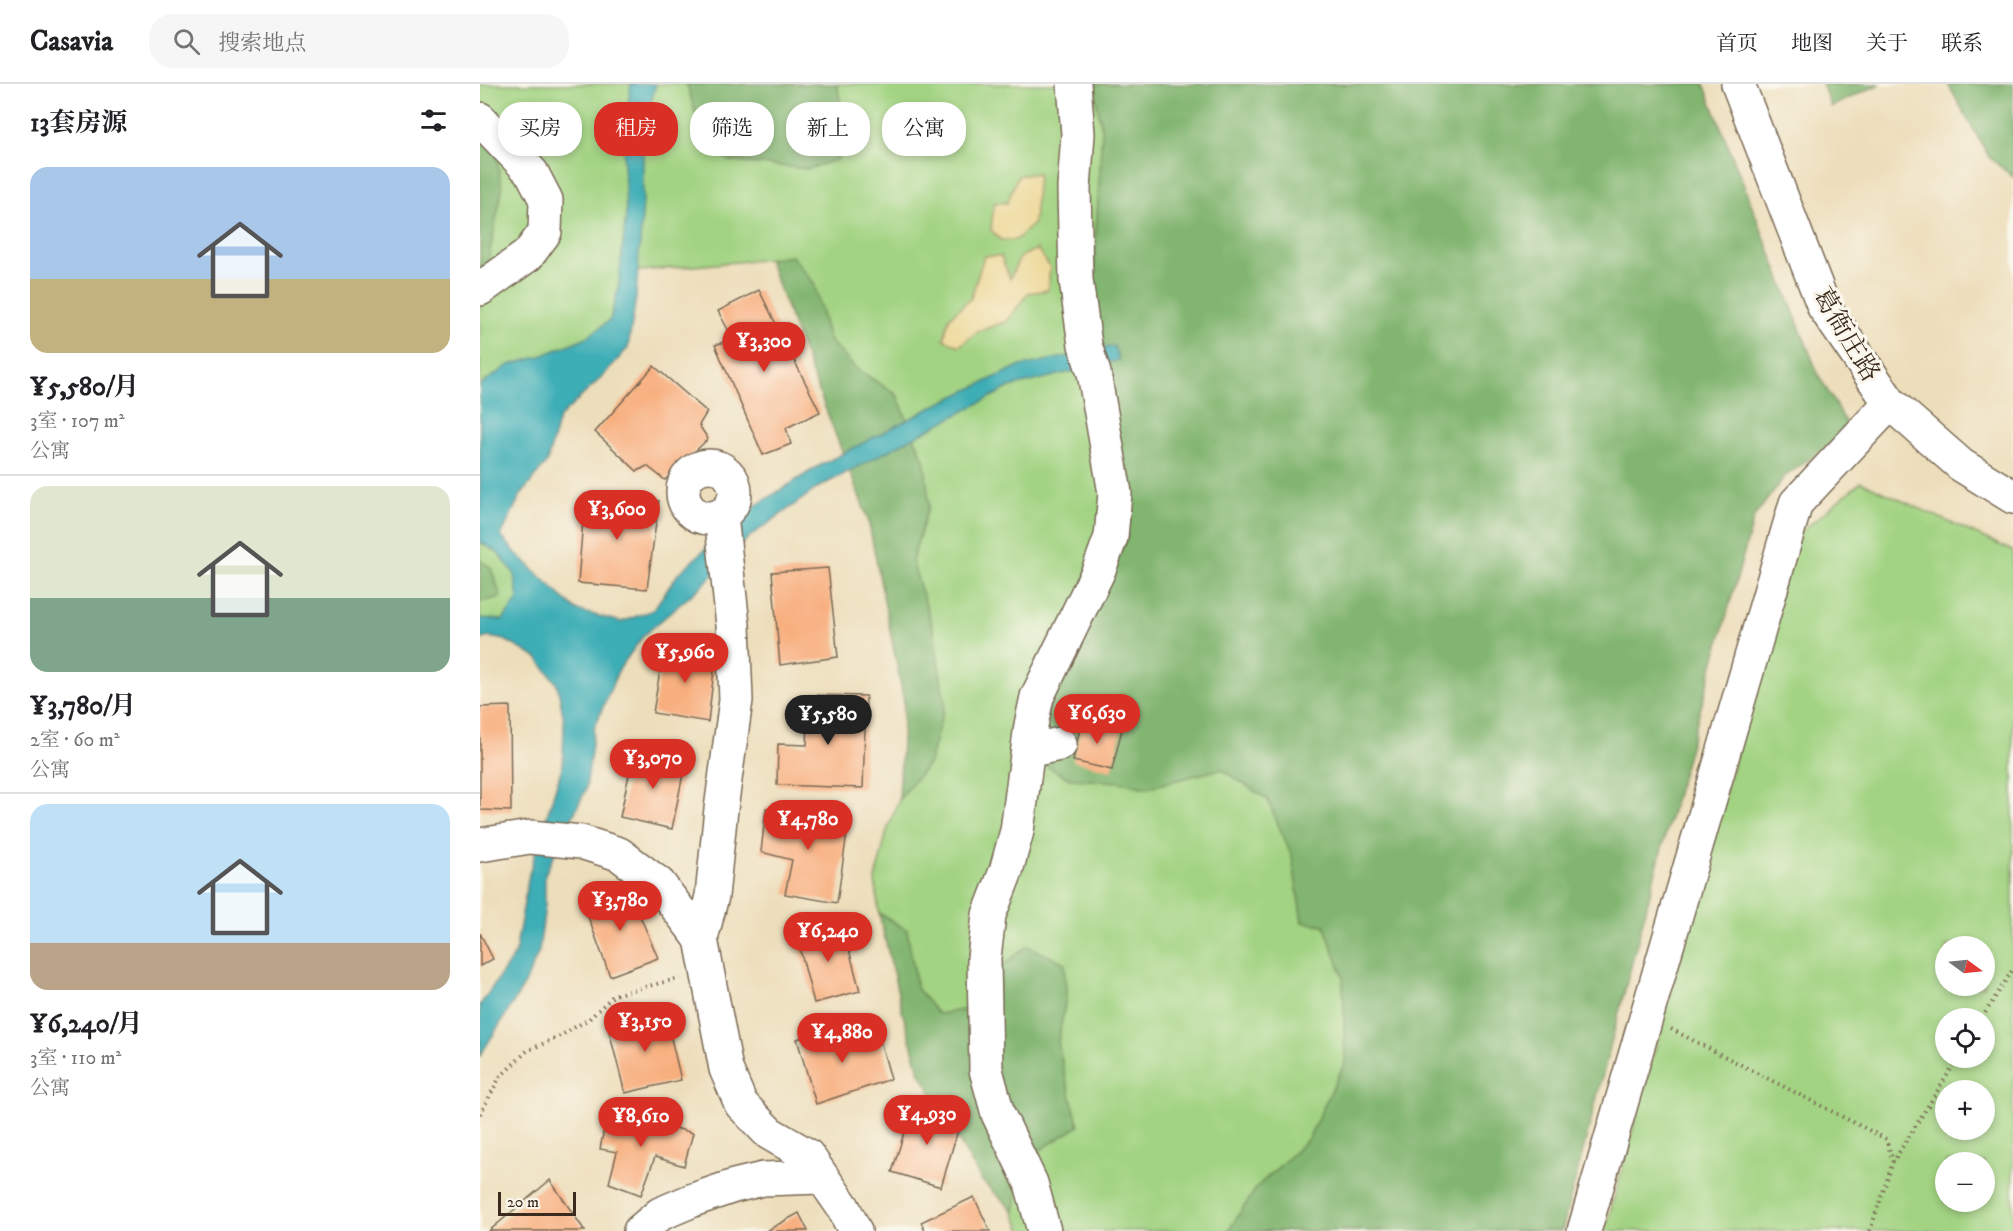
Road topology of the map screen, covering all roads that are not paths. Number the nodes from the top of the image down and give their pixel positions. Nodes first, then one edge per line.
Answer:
1 (1074, 84) edge
2 (1738, 84) edge
3 (480, 119) edge
4 (480, 289) edge
5 (1890, 402) junction
6 (2013, 497) edge
7 (721, 516) dead end
8 (1060, 744) dead end
9 (1028, 751) junction
10 (480, 845) edge
11 (701, 939) junction
12 (822, 1178) junction
13 (640, 1231) edge
14 (855, 1231) edge
15 (1044, 1231) edge
16 (1584, 1231) edge

1 - 9 street
2 - 5 street, 葛衙庄路
3 - 4 street
5 - 6 street, 葛衙庄路
5 - 16 street
7 - 11 street
8 - 9 street
9 - 15 street
10 - 11 street
11 - 12 street
12 - 13 street
12 - 14 street

